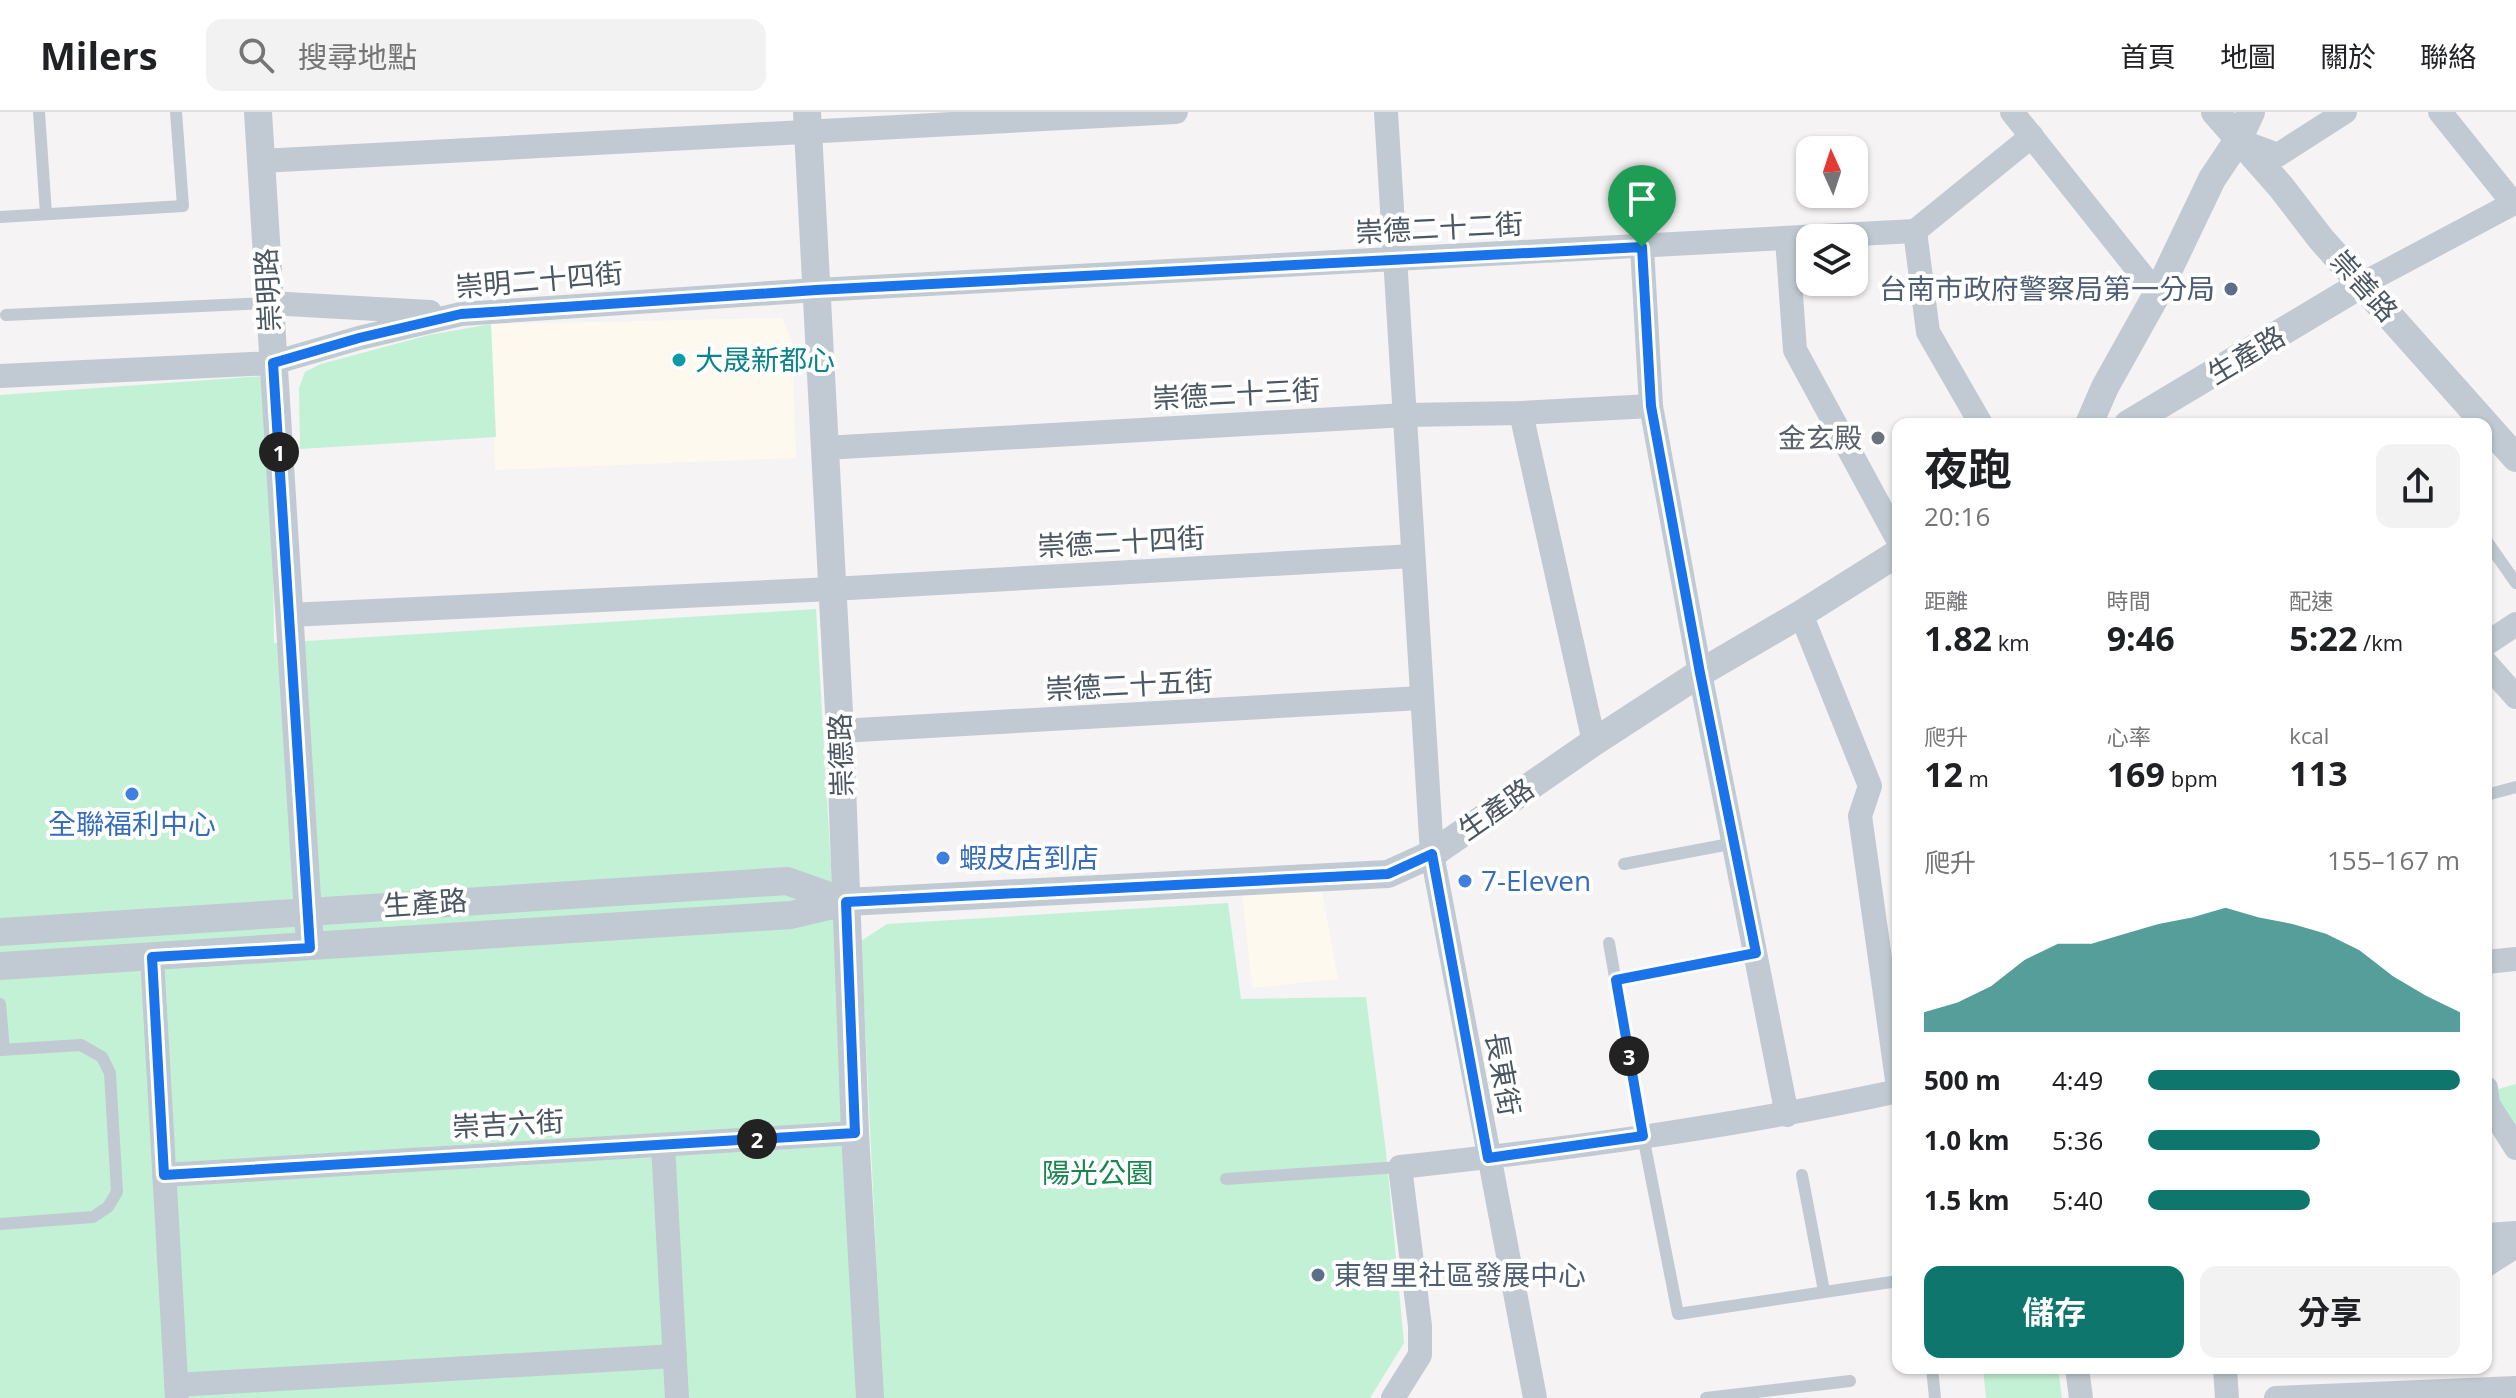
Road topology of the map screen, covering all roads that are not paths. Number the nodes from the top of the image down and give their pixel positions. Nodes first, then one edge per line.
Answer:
1 (39, 112) edge
2 (176, 112) edge
3 (258, 112) edge
4 (1176, 112) edge
5 (1386, 112) edge
6 (2012, 112) edge
7 (2215, 112) edge
8 (2251, 112) edge
9 (2345, 112) edge
10 (2440, 112) edge
11 (807, 122) edge
12 (2032, 136) junction
13 (2238, 140) junction
14 (261, 161) junction
15 (2515, 203) edge
16 (46, 214) junction
17 (0, 217) edge
18 (1915, 231) junction
19 (1787, 239) junction
20 (1642, 247) junction
21 (1395, 261) junction
22 (2362, 284) junction
23 (816, 290) junction
24 (2157, 294) junction
25 (269, 303) junction
26 (461, 314) junction
27 (6, 315) dead end
28 (273, 363) junction
29 (0, 376) edge
30 (1651, 406) junction
31 (1521, 413) junction
32 (1406, 415) junction
33 (1978, 418) edge
34 (2092, 418) edge
35 (2138, 418) edge
36 (2481, 418) edge
37 (2492, 431) edge
38 (824, 448) junction
39 (2516, 458) edge
40 (1892, 529) edge
41 (2492, 549) edge
42 (1413, 556) junction
43 (1892, 557) edge
44 (2516, 583) edge
45 (832, 589) junction
46 (1801, 614) junction
47 (289, 615) junction
48 (2516, 624) edge
49 (2492, 640) edge
50 (1700, 673) junction
51 (2492, 677) edge
52 (2516, 697) edge
53 (1421, 698) junction
54 (840, 731) junction
55 (1594, 742) junction
56 (2516, 787) edge
57 (2492, 793) edge
58 (1735, 843) junction
59 (1432, 854) junction
60 (1624, 864) dead end
61 (846, 902) junction
62 (308, 911) junction
63 (0, 932) edge
64 (1609, 943) dead end
65 (310, 948) junction
66 (1756, 953) junction
67 (152, 957) junction
68 (2516, 959) edge
69 (2492, 961) edge
70 (0, 966) edge
71 (1616, 980) junction
72 (0, 1004) edge
73 (1892, 1046) edge
74 (2, 1050) edge
75 (1892, 1090) edge
76 (2492, 1107) edge
77 (1787, 1115) junction
78 (855, 1133) junction
79 (1643, 1136) junction
80 (663, 1145) junction
81 (2516, 1148) edge
82 (1488, 1158) junction
83 (1400, 1167) junction
84 (164, 1175) junction
85 (1802, 1175) dead end
86 (1226, 1179) dead end
87 (0, 1224) edge
88 (2516, 1233) edge
89 (2492, 1235) edge
90 (2516, 1246) edge
91 (2492, 1261) edge
92 (1892, 1282) edge
93 (1824, 1291) junction
94 (675, 1356) junction
95 (1933, 1374) edge
96 (2078, 1374) edge
97 (2225, 1374) edge
98 (1850, 1381) dead end
99 (2473, 1385) edge
100 (2516, 1388) edge
101 (176, 1392) edge
102 (677, 1398) edge
103 (870, 1398) edge
104 (1393, 1398) edge
105 (1535, 1398) edge
106 (1706, 1398) edge
107 (1935, 1398) edge
108 (2081, 1398) edge
109 (2227, 1398) edge
110 (2276, 1398) edge

1 - 16 lane
2 - 16 lane
3 - 14 street, 崇明路
4 - 11 street
5 - 21 street, 長東街
6 - 12 street
7 - 13 street, 崇善路
8 - 13 street
9 - 13 street
10 - 15 street
11 - 14 street
11 - 23 street, 崇德路
12 - 18 street
12 - 24 street
13 - 22 street, 崇善路
13 - 24 street
14 - 25 street, 崇明路
15 - 22 street
16 - 17 lane
18 - 19 street, 崇德二十二街
18 - 33 street
19 - 20 street, 崇德二十二街
19 - 40 street
20 - 21 street, 崇德二十二街
20 - 30 street
21 - 23 street, 崇德二十二街
21 - 32 street, 長東街
22 - 35 street, 生產路
22 - 36 street, 崇善路
23 - 26 street, 崇明二十四街
23 - 38 street, 崇德路
24 - 34 street
25 - 26 street
25 - 27 lane
25 - 28 street, 崇明路
26 - 28 street, 崇明二十四街
28 - 29 street, 崇明二十四街
28 - 47 street, 崇明路
30 - 31 street, 崇德二十三街
30 - 50 street
31 - 32 street, 崇德二十三街
31 - 55 street
32 - 38 street, 崇德二十三街
32 - 42 street, 長東街
37 - 39 street, 崇善路
38 - 45 street, 崇德路
41 - 44 lane
42 - 45 street, 崇德二十四街
42 - 53 street, 長東街
43 - 46 street, 生產路
45 - 47 street, 崇德二十四街
45 - 54 street, 崇德路
46 - 50 street, 生產路
46 - 73 street
47 - 62 street, 崇明路
48 - 49 street
50 - 55 street, 生產路
50 - 58 street
51 - 52 street
53 - 54 street, 崇德二十五街
53 - 59 street, 長東街
54 - 61 street, 崇德路
55 - 59 street, 生產路
56 - 57 lane
58 - 60 lane
58 - 66 street
59 - 61 street, 生產路
59 - 82 street, 長東街
61 - 62 street, 生產路
61 - 65 street, 生產路
61 - 78 street, 崇德路
62 - 63 street, 生產路
62 - 65 street, 崇明路
64 - 71 lane
65 - 67 street, 生產路
66 - 71 lane
66 - 77 street
67 - 70 street, 生產路
67 - 84 street
68 - 69 street
71 - 79 lane
72 - 74 lane
74 - 87 lane
75 - 77 street
76 - 81 street
77 - 79 street
78 - 80 street, 崇吉六街
78 - 103 street, 崇德路
79 - 82 street
79 - 93 lane
80 - 84 street, 崇吉六街
80 - 94 street
82 - 83 street
82 - 105 street, 長東街
83 - 86 lane
83 - 104 street
84 - 101 street
85 - 93 lane
88 - 89 street
90 - 91 street
92 - 93 lane
94 - 101 street
94 - 102 street
95 - 107 lane
96 - 108 street
97 - 109 street
98 - 106 lane
99 - 100 street
99 - 110 street

